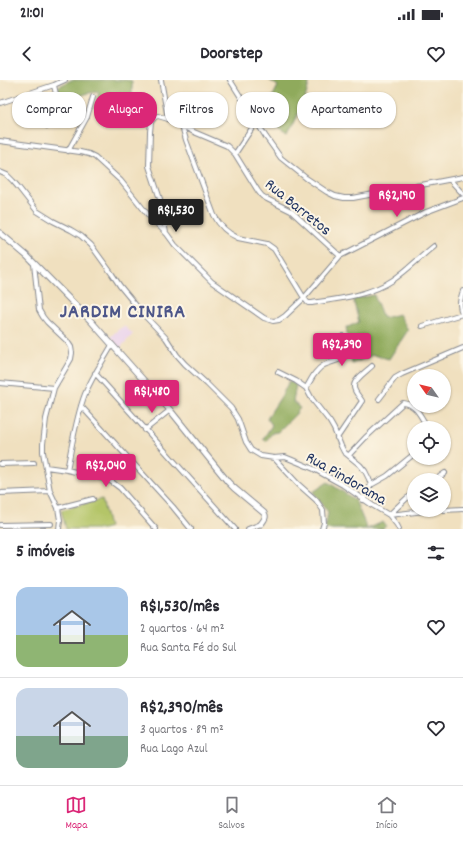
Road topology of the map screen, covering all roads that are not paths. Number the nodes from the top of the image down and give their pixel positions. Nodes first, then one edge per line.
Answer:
1 (65, 80) edge
2 (161, 80) edge
3 (230, 80) edge
4 (54, 86) junction
5 (55, 92) edge
6 (237, 92) edge
7 (93, 97) dead end
8 (0, 102) edge
9 (165, 102) edge
10 (165, 118) edge
11 (183, 128) edge
12 (186, 128) edge
13 (252, 128) edge
14 (260, 128) edge
15 (0, 140) edge
16 (68, 151) junction
17 (235, 154) junction
18 (0, 172) edge
19 (463, 176) edge
20 (450, 180) junction
21 (463, 194) edge
22 (463, 198) edge
23 (0, 233) edge
24 (167, 234) junction
25 (434, 246) dead end
26 (340, 256) junction
27 (34, 264) junction
28 (463, 291) edge
29 (304, 298) junction
30 (462, 315) edge
31 (422, 326) dead end
32 (343, 336) dead end
33 (112, 345) junction
34 (463, 348) edge
35 (372, 366) dead end
36 (278, 372) dead end
37 (95, 373) junction
38 (355, 379) dead end
39 (0, 383) edge
40 (354, 386) junction
41 (54, 388) junction
42 (306, 388) junction
43 (379, 398) dead end
44 (81, 406) junction
45 (170, 410) junction
46 (424, 421) edge
47 (146, 430) junction
48 (337, 438) junction
49 (349, 455) junction
50 (274, 458) junction
51 (407, 460) edge
52 (34, 463) dead end
53 (0, 464) edge
54 (46, 467) junction
55 (67, 470) junction
56 (371, 485) junction
57 (50, 491) junction
58 (0, 493) edge
59 (407, 498) edge
60 (93, 499) dead end
61 (364, 500) junction
62 (58, 508) junction
63 (463, 509) edge
64 (451, 510) edge
65 (407, 513) edge
66 (389, 515) junction
67 (51, 524) dead end
68 (261, 524) joint
69 (0, 525) edge
70 (60, 529) edge
71 (156, 529) edge
72 (191, 529) edge
73 (235, 529) edge
74 (248, 529) edge
75 (322, 529) edge
76 (399, 529) edge

1 - 4 street
2 - 9 street
3 - 6 street
4 - 5 street
4 - 8 street
7 - 16 street
10 - 24 street
11 - 29 street
12 - 17 street, Rua Barretos
13 - 17 street
14 - 20 street
15 - 16 street
16 - 24 street
17 - 26 street, Rua Barretos
18 - 50 street, Rua Pindorama
19 - 20 street
20 - 21 street
22 - 26 street
23 - 27 street
24 - 29 street
25 - 29 street
26 - 29 street
27 - 33 street
27 - 41 street
28 - 30 street
30 - 31 street
32 - 42 street
33 - 37 street
33 - 45 street
34 - 43 street
35 - 40 street
36 - 42 street
37 - 44 street
37 - 47 street
38 - 40 street
39 - 41 street
40 - 48 street
41 - 54 street
42 - 48 street
44 - 55 street
44 - 72 street
45 - 47 street
45 - 68 street
46 - 49 street
47 - 73 street
48 - 49 street
49 - 56 street
50 - 61 street, Rua Pindorama
50 - 75 street
51 - 56 street
52 - 53 street
54 - 55 street
54 - 57 street
55 - 71 street
56 - 61 street
57 - 58 street
57 - 62 street
59 - 66 street
60 - 62 street
61 - 66 street, Rua Pindorama
62 - 70 street
63 - 64 street
65 - 66 street
66 - 76 street, Rua Pindorama
67 - 69 street
68 - 74 street

